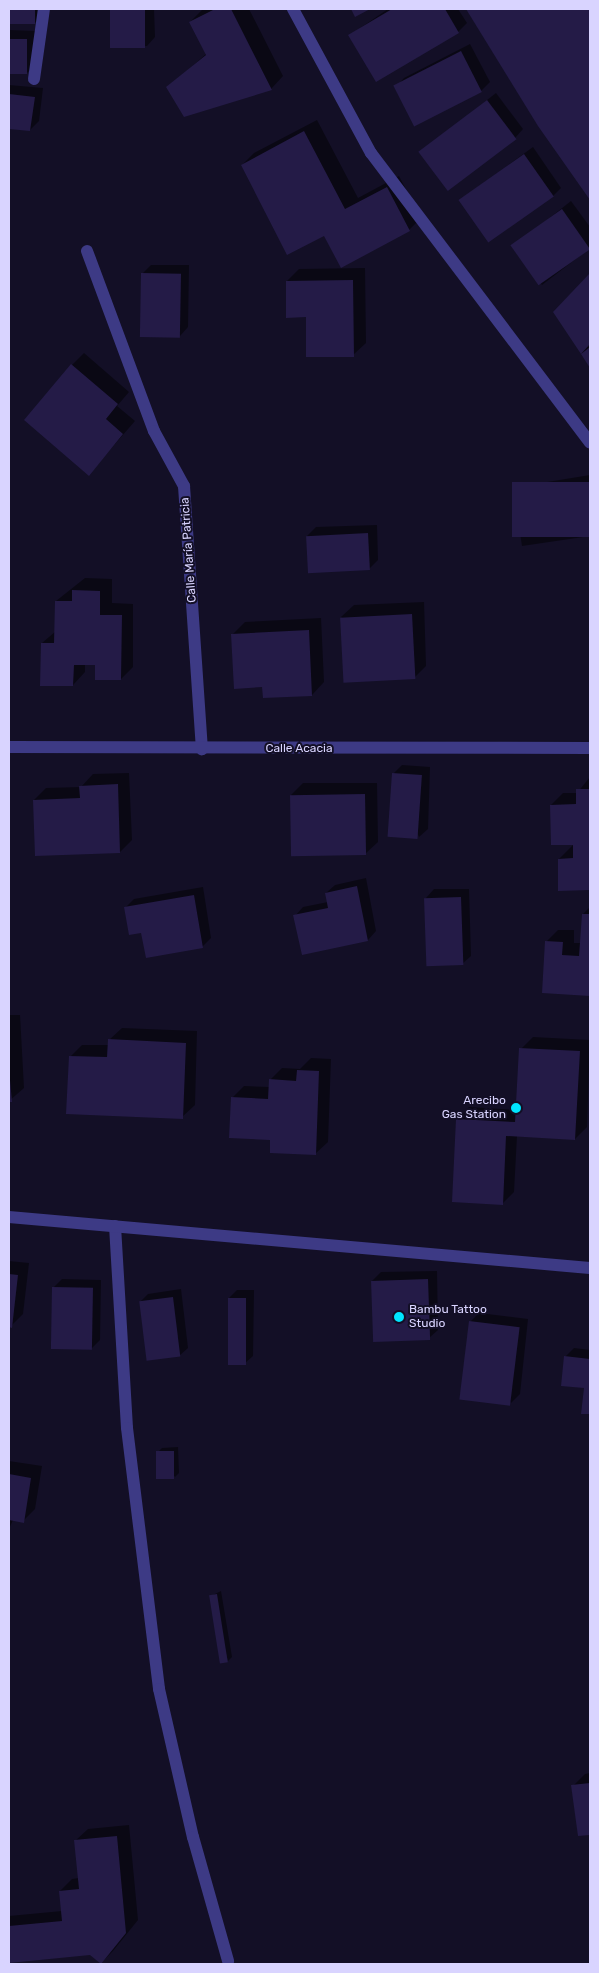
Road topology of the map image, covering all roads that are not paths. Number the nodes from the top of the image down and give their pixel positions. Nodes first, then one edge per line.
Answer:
1 (44, 9) edge
2 (294, 9) edge
3 (34, 79) dead end
4 (88, 251) dead end
5 (590, 443) edge
6 (9, 747) edge
7 (590, 748) edge
8 (202, 749) junction
9 (9, 1217) edge
10 (115, 1226) junction
11 (590, 1268) edge
12 (228, 1961) dead end

1 - 3 street
2 - 5 street
4 - 8 street, Calle María Patricia
6 - 8 street, Calle Acacia
7 - 8 street, Calle Acacia
9 - 10 street
10 - 11 street
10 - 12 street

